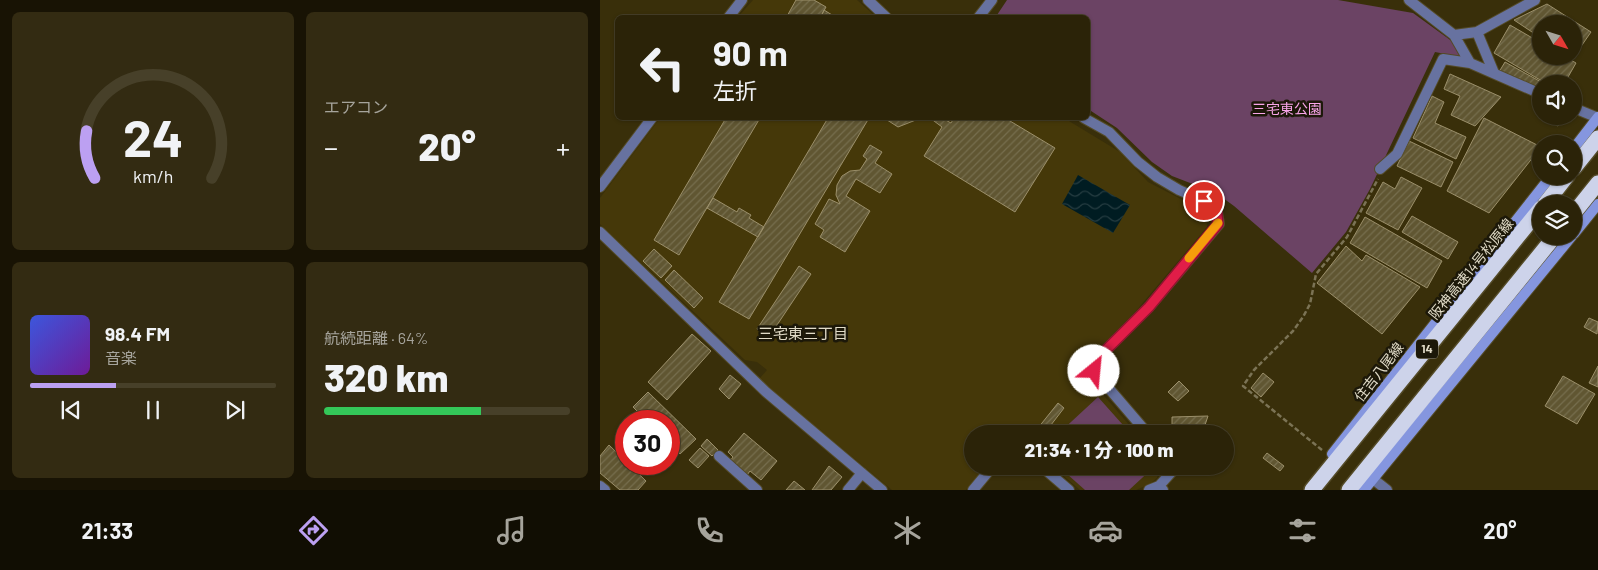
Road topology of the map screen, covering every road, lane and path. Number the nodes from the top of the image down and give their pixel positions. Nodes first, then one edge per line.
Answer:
1 (742, 0) edge
2 (868, 0) edge
3 (992, 0) edge
4 (1409, 0) edge
5 (1535, 0) edge
6 (730, 15) edge
7 (884, 15) edge
8 (980, 15) edge
9 (1477, 32) junction
10 (1454, 35) junction
11 (1470, 63) junction
12 (1494, 73) junction
13 (1532, 90) edge
14 (1582, 111) edge
15 (1598, 118) edge
16 (650, 120) edge
17 (1088, 120) edge
18 (1582, 138) edge
19 (1598, 138) edge
20 (1582, 158) edge
21 (1382, 167) joint
22 (1598, 183) edge
23 (1544, 185) edge
24 (1560, 185) edge
25 (600, 186) edge
26 (1552, 195) edge
27 (1582, 202) edge
28 (1598, 204) edge
29 (1532, 219) edge
30 (1582, 224) edge
31 (600, 232) edge
32 (1547, 245) edge
33 (1565, 245) edge
34 (1140, 425) edge
35 (719, 456) dead end
36 (1330, 456) junction
37 (862, 473) junction
38 (986, 475) edge
39 (1052, 475) edge
40 (1170, 475) edge
41 (1373, 479) junction
42 (600, 486) edge
43 (1161, 488) edge
44 (605, 490) edge
45 (757, 490) edge
46 (848, 490) edge
47 (882, 490) edge
48 (973, 490) edge
49 (1069, 490) edge
50 (1149, 490) edge
51 (1303, 490) edge
52 (1312, 490) edge
53 (1349, 490) edge
54 (1364, 490) edge
55 (1387, 490) edge

1 - 6 street
2 - 7 street
3 - 8 street
4 - 10 street
5 - 9 street
9 - 10 street
9 - 12 street
10 - 11 street
11 - 12 street
11 - 21 street
12 - 13 street
14 - 15 street
15 - 18 main road
16 - 25 street
17 - 34 street
19 - 20 highway
21 - 36 path
22 - 27 highway
23 - 36 main road, 住吉八尾線
24 - 26 highway
28 - 30 main road
29 - 52 highway, 阪神高速14号松原線 / 14
31 - 37 street
32 - 53 highway, 14
33 - 41 main road
35 - 45 street
36 - 51 main road, 住吉八尾線
37 - 46 street
37 - 47 street
38 - 48 street
39 - 49 street
40 - 43 street
41 - 54 main road
41 - 55 street
42 - 44 street
43 - 50 street

